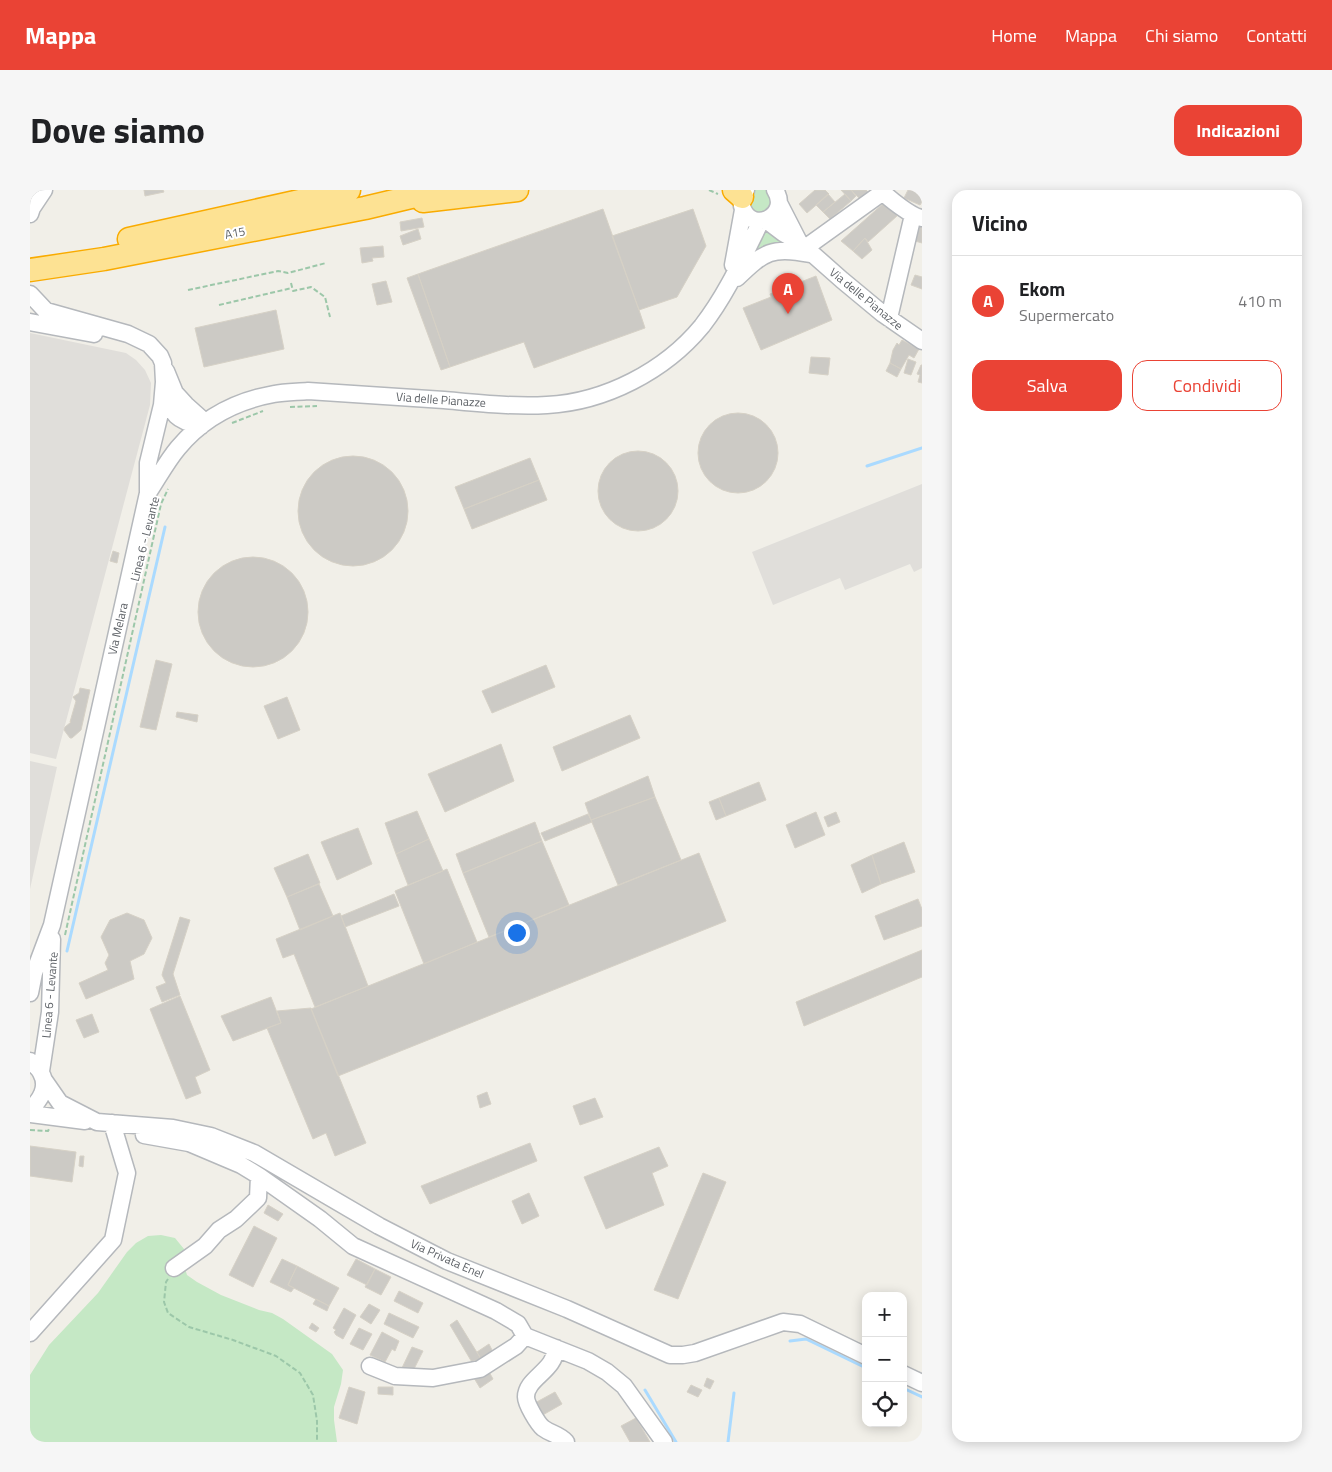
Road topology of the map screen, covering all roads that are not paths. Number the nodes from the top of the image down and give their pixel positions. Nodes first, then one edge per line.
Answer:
1 (35, 190) edge
2 (44, 190) edge
3 (349, 190) edge
4 (440, 190) edge
5 (517, 190) edge
6 (882, 191) edge
7 (30, 194) edge
8 (780, 194) edge
9 (737, 196) edge
10 (365, 208) junction
11 (30, 214) edge
12 (918, 217) edge
13 (764, 220) junction
14 (806, 248) junction
15 (103, 252) junction
16 (35, 263) edge
17 (730, 284) junction
18 (30, 294) edge
19 (889, 318) junction
20 (30, 322) edge
21 (140, 340) junction
22 (922, 340) edge
23 (163, 363) junction
24 (164, 382) junction
25 (203, 424) junction
26 (148, 493) junction
27 (52, 925) junction
28 (30, 993) edge
29 (38, 1071) edge
30 (30, 1109) edge
31 (30, 1114) edge
32 (108, 1125) junction
33 (258, 1176) junction
34 (174, 1268) road end
35 (30, 1333) edge
36 (524, 1336) junction
37 (556, 1348) junction
38 (862, 1354) edge
39 (370, 1366) dead end
40 (907, 1376) edge
41 (922, 1383) edge
42 (566, 1442) edge
43 (664, 1442) edge

1 - 7 street
2 - 11 street
3 - 15 highway, A15
4 - 10 highway, A15
5 - 10 highway
6 - 12 street
6 - 14 street
8 - 13 street
8 - 14 street, Via delle Pianazze
9 - 13 street
9 - 17 street, Via delle Pianazze
10 - 15 highway, A15
12 - 19 street
13 - 14 street, Via delle Pianazze
13 - 17 street, Via delle Pianazze
14 - 17 street, Via delle Pianazze
14 - 19 street, Via delle Pianazze
15 - 16 highway, A15
17 - 25 street, Via delle Pianazze
18 - 21 street
19 - 22 street, Via delle Pianazze
20 - 21 street
21 - 23 street
23 - 24 street, Via Melara
23 - 25 street
24 - 25 street
24 - 26 street, Via Melara
25 - 26 street, Via delle Pianazze
26 - 27 street, Via Melara
27 - 28 street
27 - 29 street
29 - 30 street
29 - 32 street, Via Privata Enel
31 - 32 street
32 - 33 street
32 - 35 street
32 - 38 street, Via Privata Enel
33 - 34 street
33 - 36 street
36 - 37 street
36 - 39 street
37 - 42 street
37 - 43 street
40 - 41 street

